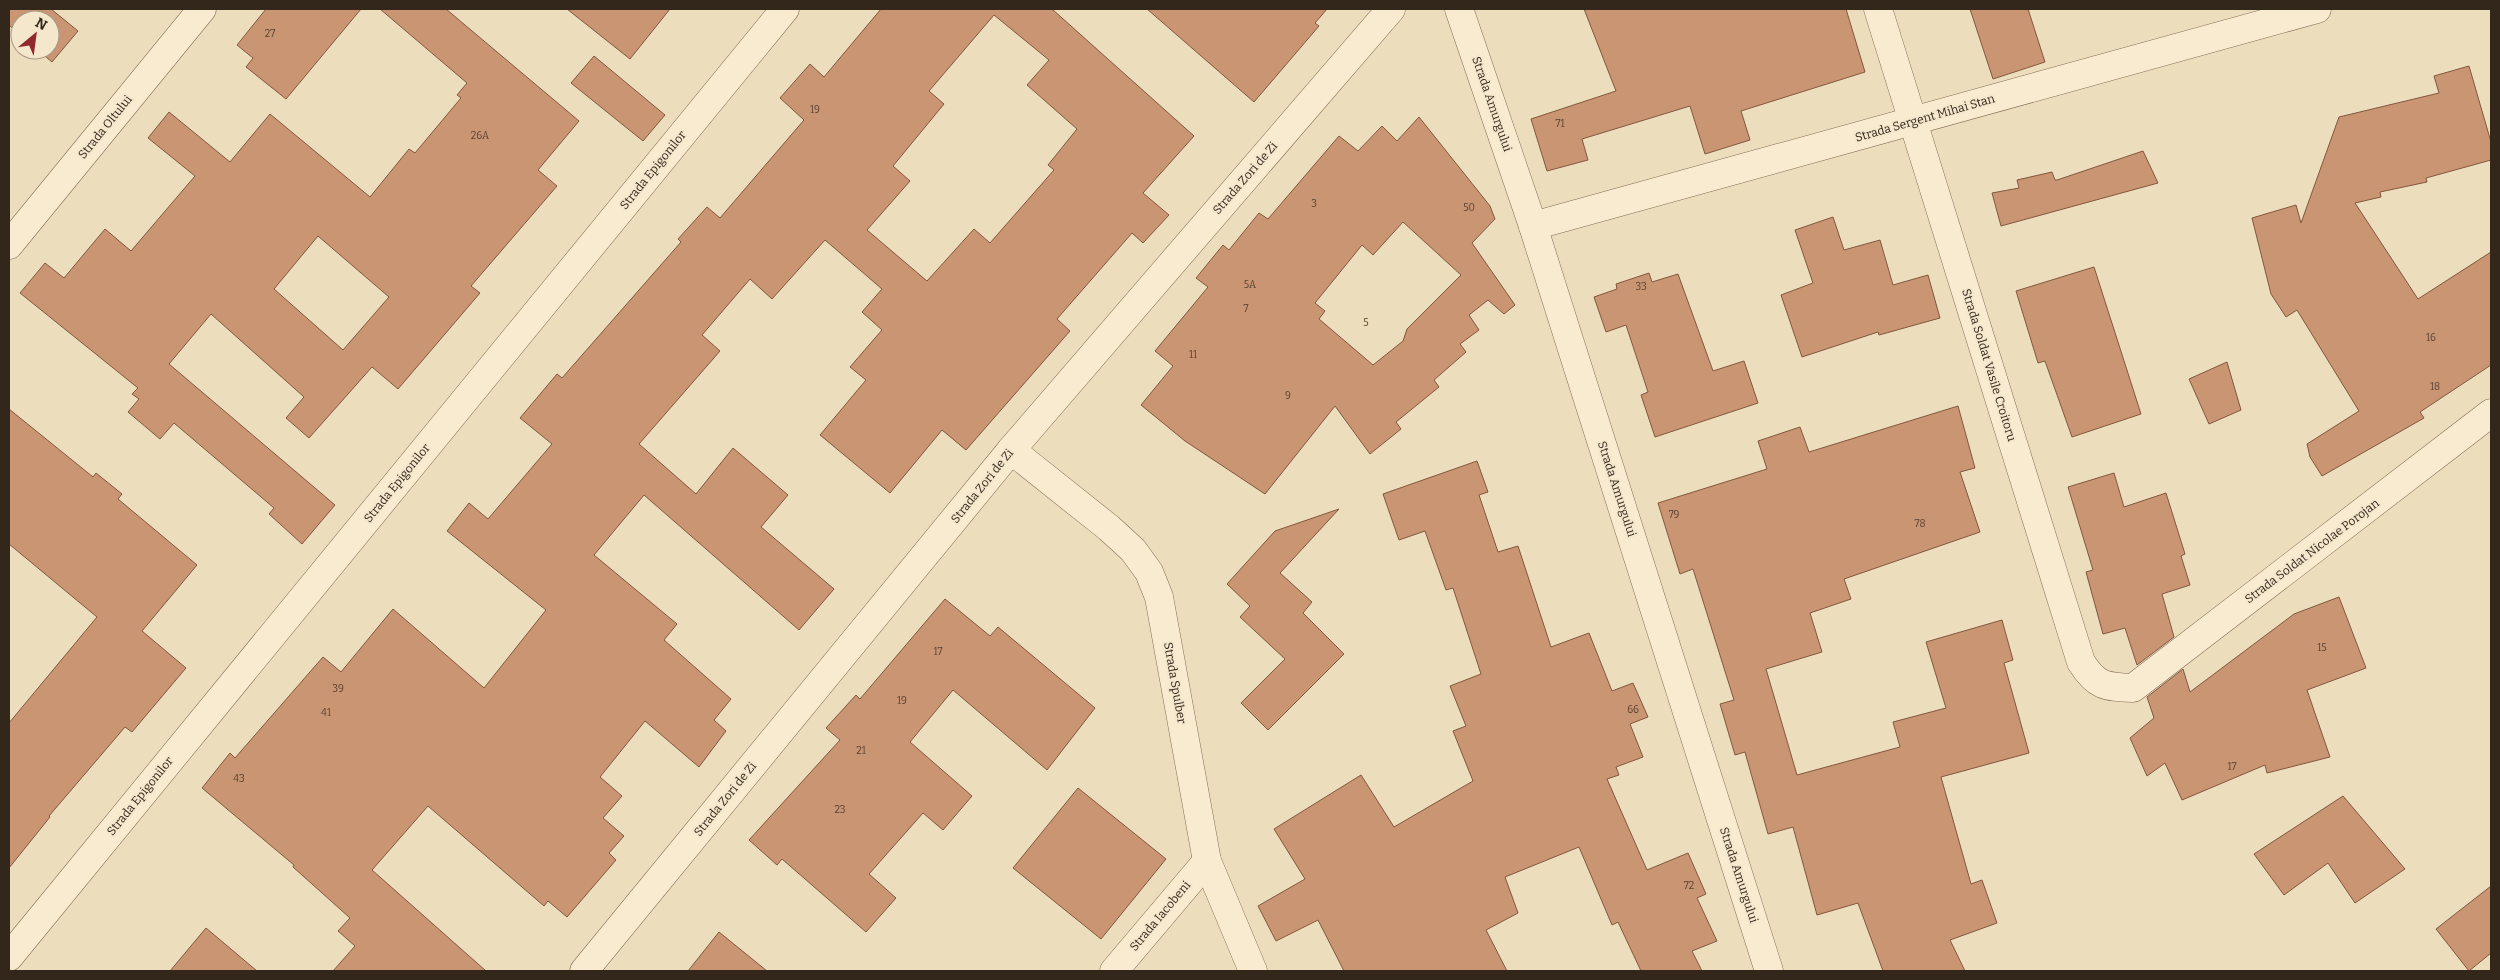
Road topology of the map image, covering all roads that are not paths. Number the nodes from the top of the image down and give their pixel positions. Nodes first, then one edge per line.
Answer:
1 (202, 9) edge
2 (785, 9) edge
3 (1390, 9) edge
4 (1459, 9) edge
5 (1878, 9) edge
6 (2317, 9) edge
7 (1914, 121) junction
8 (1533, 226) junction
9 (9, 245) edge
10 (2491, 413) edge
11 (1012, 450) junction
12 (2133, 688) joint
13 (1207, 861) junction
14 (9, 957) edge
15 (584, 971) edge
16 (1114, 971) edge
17 (1253, 971) edge
18 (1769, 971) edge

1 - 9 street, Strada Oltului
2 - 14 street, Strada Epigonilor
3 - 11 street, Strada Zori de Zi
4 - 8 street, Strada Amurgului
5 - 7 street, Strada Soldat Vasile Croitoru
6 - 7 street, Strada Sergent Mihai Stan
7 - 8 street, Strada Sergent Mihai Stan
7 - 12 street, Strada Soldat Vasile Croitoru
8 - 18 street, Strada Amurgului
10 - 12 street, Strada Soldat Nicolae Porojan
11 - 13 street, Strada Spulber
11 - 15 street, Strada Zori de Zi
13 - 16 street, Strada Iacobeni
13 - 17 street, Strada Spulber

